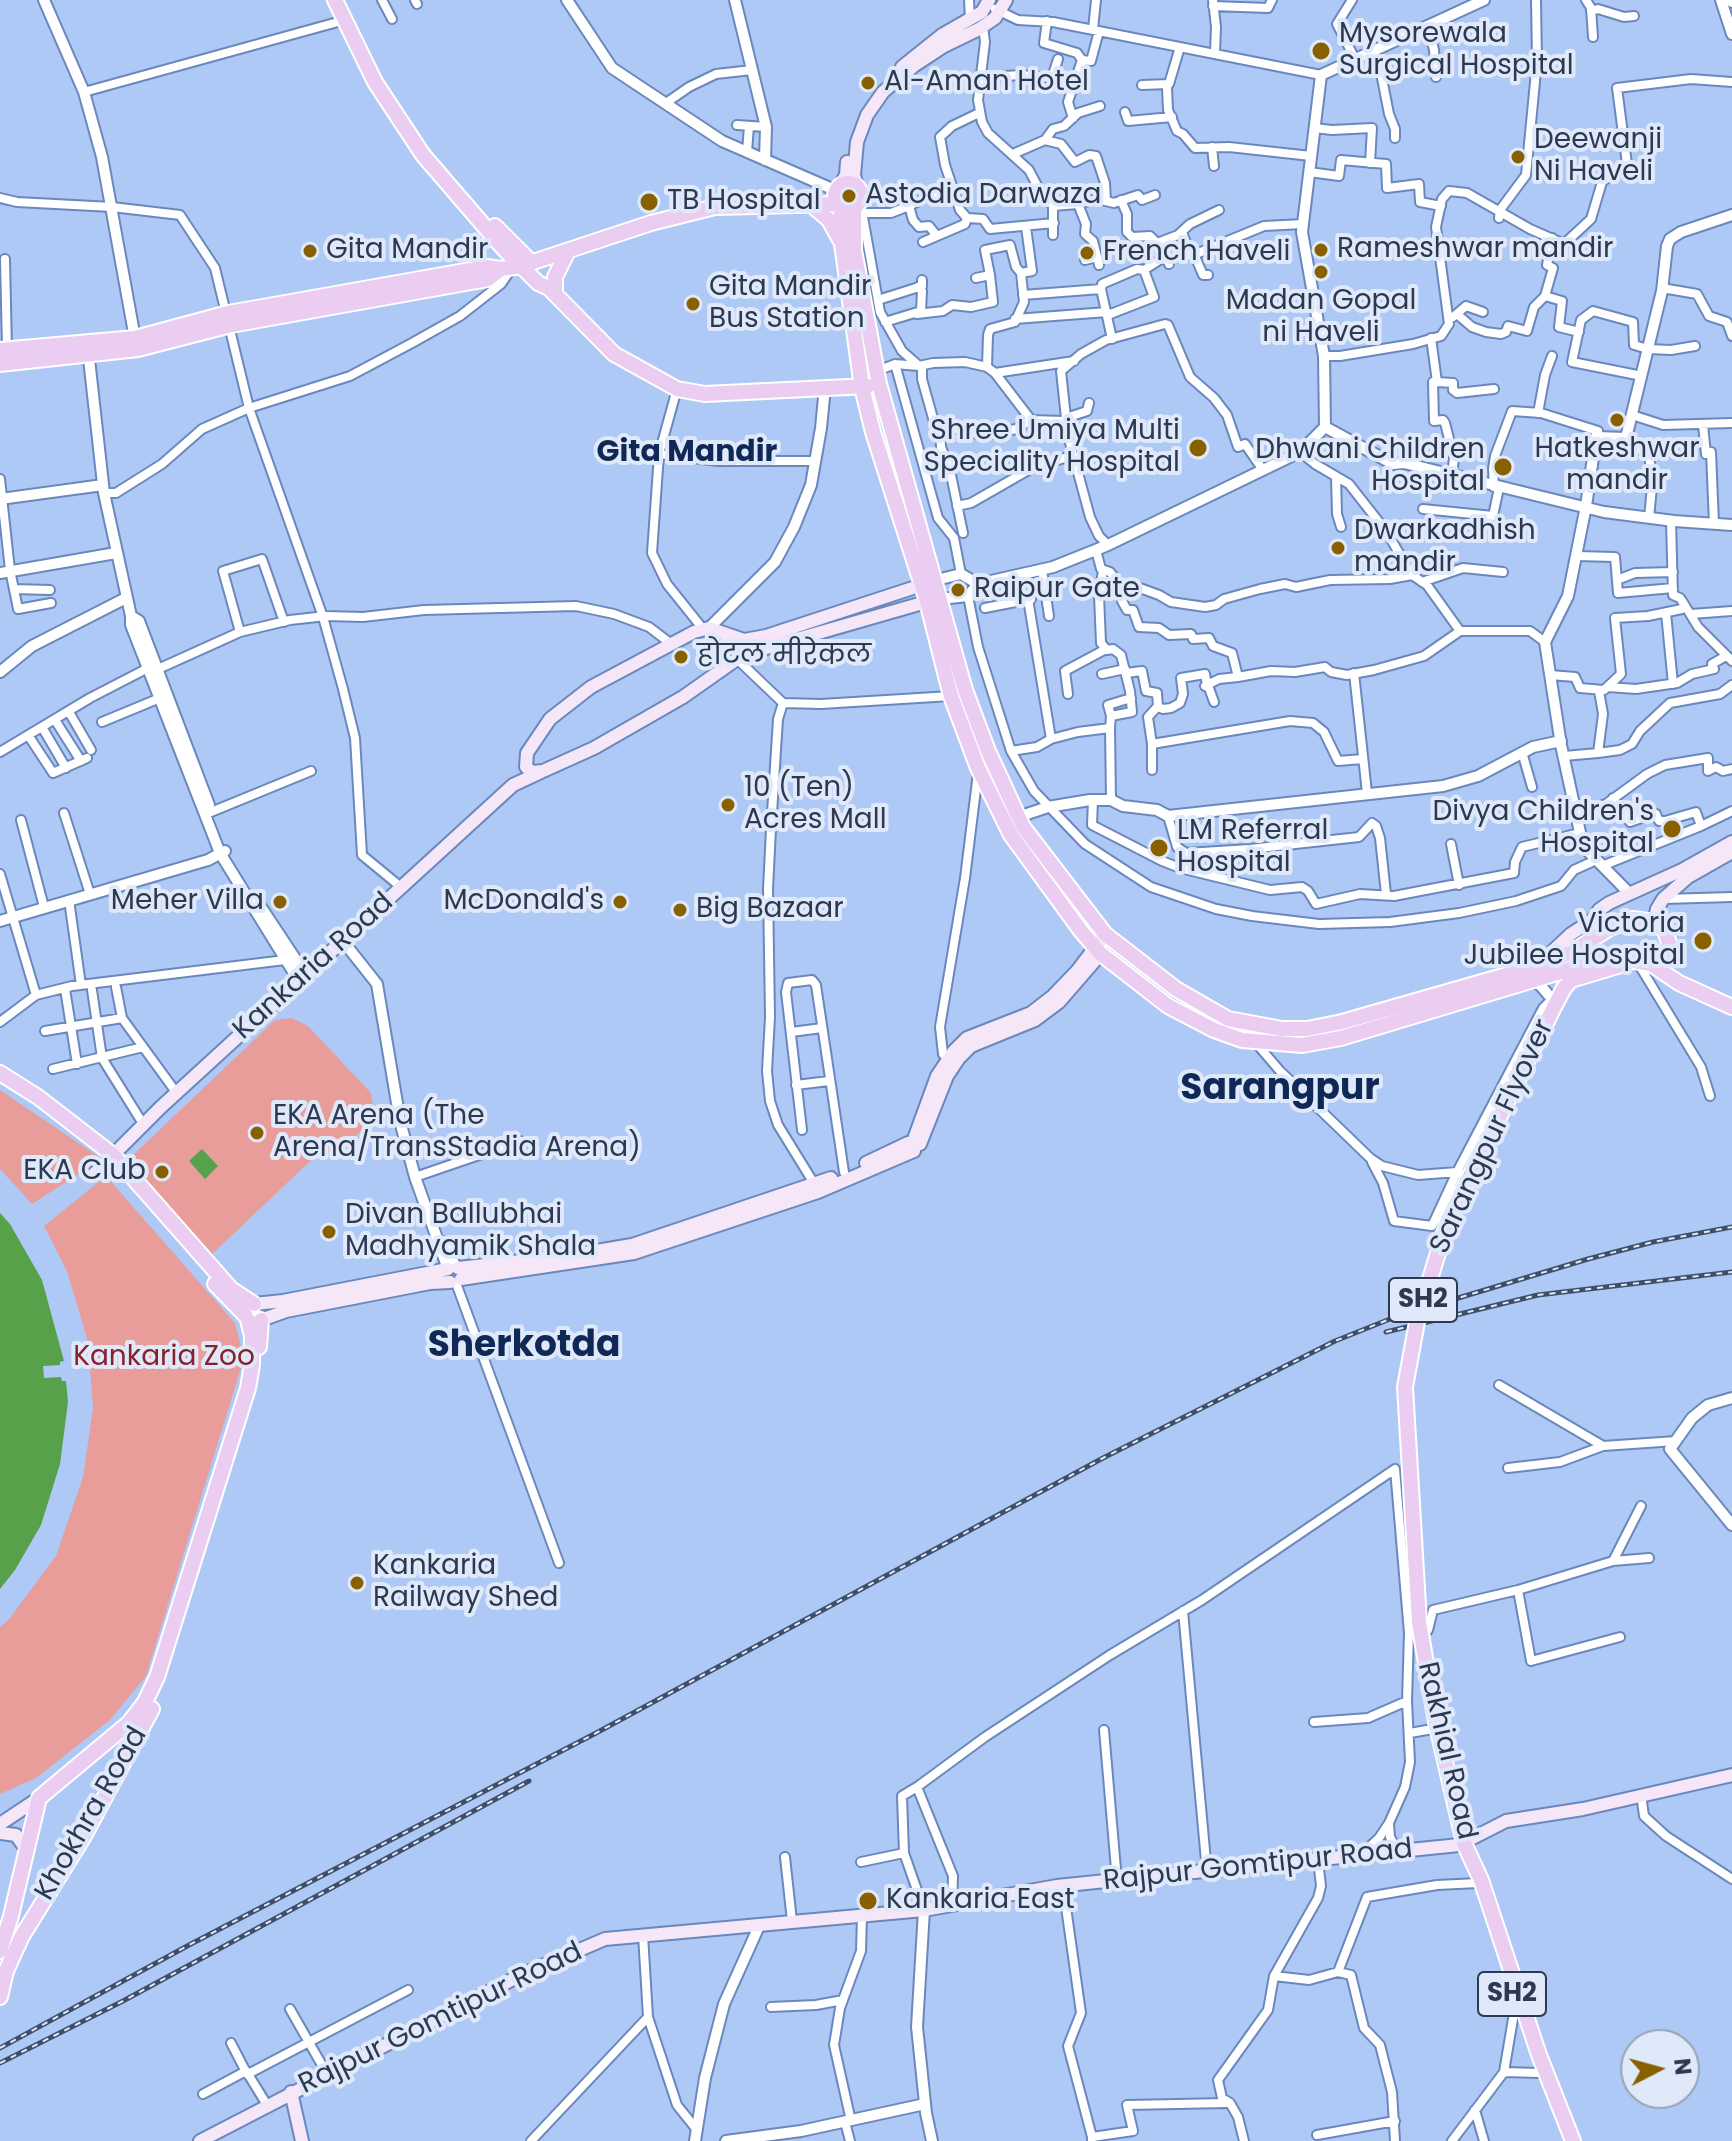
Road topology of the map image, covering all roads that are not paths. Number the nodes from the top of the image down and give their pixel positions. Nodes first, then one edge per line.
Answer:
1 (44, 0) edge
2 (335, 0) edge
3 (343, 0) edge
4 (382, 0) edge
5 (567, 0) edge
6 (735, 0) edge
7 (969, 0) edge
8 (1006, 0) edge
9 (1096, 0) edge
10 (1272, 0) edge
11 (1352, 0) edge
12 (1484, 0) edge
13 (1536, 0) edge
14 (1586, 0) edge
15 (1721, 0) edge
16 (988, 2) edge
17 (1213, 3) edge
18 (1467, 3) edge
19 (1591, 11) junction
20 (1000, 13) junction
21 (1634, 16) dead end
22 (392, 19) dead end
23 (345, 20) junction
24 (970, 20) junction
25 (1047, 21) junction
26 (1428, 25) junction
27 (983, 27) junction
28 (1096, 30) junction
29 (1732, 34) edge
30 (1593, 37) dead end
31 (1180, 47) junction
32 (1373, 51) junction
33 (1215, 53) junction
34 (1058, 59) dead end
35 (1355, 59) junction
36 (1082, 60) junction
37 (752, 70) junction
38 (1321, 75) junction
39 (1436, 77) dead end
40 (979, 80) junction
41 (1732, 82) edge
42 (1142, 85) dead end
43 (1167, 88) dead end
44 (84, 92) junction
45 (666, 103) junction
46 (1100, 106) dead end
47 (1125, 112) dead end
48 (979, 113) junction
49 (1172, 117) junction
50 (1073, 118) junction
51 (737, 125) dead end
52 (749, 126) junction
53 (766, 127) junction
54 (1314, 128) junction
55 (1395, 138) dead end
56 (1045, 140) junction
57 (1212, 147) junction
58 (747, 152) junction
59 (1013, 154) junction
60 (1311, 156) junction
61 (765, 160) junction
62 (1370, 163) junction
63 (1214, 166) dead end
64 (1309, 172) junction
65 (951, 185) junction
66 (839, 186) junction
67 (857, 186) junction
68 (1155, 195) dead end
69 (0, 198) edge
70 (1121, 200) junction
71 (1106, 201) junction
72 (1078, 204) junction
73 (909, 206) junction
74 (1053, 206) junction
75 (1441, 206) junction
76 (112, 207) junction
77 (814, 207) junction
78 (850, 208) junction
79 (1219, 210) dead end
80 (1500, 214) junction
81 (1732, 215) edge
82 (967, 218) junction
83 (1054, 223) junction
84 (1303, 224) junction
85 (1026, 227) junction
86 (990, 229) junction
87 (1182, 232) junction
88 (1053, 235) dead end
89 (937, 236) junction
90 (1552, 238) junction
91 (923, 242) dead end
92 (842, 244) junction
93 (992, 248) junction
94 (567, 253) junction
95 (1194, 254) junction
96 (5, 259) dead end
97 (1085, 260) dead end
98 (1169, 264) dead end
99 (517, 267) junction
100 (1144, 270) junction
101 (1021, 273) junction
102 (990, 275) junction
103 (1208, 275) dead end
104 (976, 278) dead end
105 (1662, 288) junction
106 (1101, 289) junction
107 (552, 291) junction
108 (1023, 295) junction
109 (1545, 296) junction
110 (878, 300) junction
111 (1483, 312) dead end
112 (917, 314) junction
113 (1107, 314) junction
114 (1458, 315) junction
115 (1448, 318) junction
116 (229, 319) junction
117 (1015, 319) junction
118 (885, 322) junction
119 (1579, 332) junction
120 (1732, 336) edge
121 (1431, 338) junction
122 (1112, 339) junction
123 (136, 344) junction
124 (1695, 346) dead end
125 (88, 349) junction
126 (1648, 349) junction
127 (4, 350) edge
128 (1324, 356) junction
129 (1552, 356) dead end
130 (1074, 360) junction
131 (0, 364) edge
132 (895, 364) junction
133 (920, 366) junction
134 (987, 367) junction
135 (995, 373) junction
136 (1642, 376) junction
137 (878, 378) junction
138 (1437, 382) junction
139 (825, 387) junction
140 (862, 387) junction
141 (677, 389) junction
142 (1494, 389) dead end
143 (1089, 403) dead end
144 (249, 408) junction
145 (1538, 413) junction
146 (1632, 415) junction
147 (1065, 419) junction
148 (1031, 420) junction
149 (1732, 423) edge
150 (1703, 425) junction
151 (1325, 427) junction
152 (940, 431) junction
153 (1627, 436) junction
154 (1596, 437) junction
155 (1300, 452) junction
156 (659, 454) junction
157 (1071, 456) junction
158 (815, 461) junction
159 (1263, 470) junction
160 (1452, 476) junction
161 (1336, 477) junction
162 (0, 479) edge
163 (1496, 488) junction
164 (104, 489) junction
165 (1, 499) edge
166 (957, 506) junction
167 (1586, 506) junction
168 (1423, 509) dead end
169 (1649, 518) junction
170 (1671, 521) junction
171 (1714, 524) junction
172 (1732, 525) edge
173 (1341, 527) dead end
174 (963, 533) dead end
175 (1108, 545) junction
176 (1096, 550) junction
177 (116, 553) junction
178 (1576, 556) junction
179 (1042, 570) junction
180 (1103, 571) junction
181 (5, 572) edge
182 (1503, 572) dead end
183 (1673, 572) junction
184 (961, 574) junction
185 (1412, 575) junction
186 (1617, 580) junction
187 (1422, 582) junction
188 (929, 583) junction
189 (978, 584) junction
190 (1118, 585) junction
191 (1673, 588) junction
192 (14, 589) junction
193 (50, 590) dead end
194 (968, 596) junction
195 (126, 598) junction
196 (934, 600) junction
197 (51, 603) dead end
198 (1684, 604) junction
199 (985, 608) dead end
200 (726, 611) junction
201 (1732, 611) edge
202 (1666, 613) junction
203 (1691, 614) junction
204 (1049, 616) dead end
205 (323, 617) junction
206 (284, 622) junction
207 (706, 628) junction
208 (1460, 631) junction
209 (240, 632) junction
210 (729, 635) junction
211 (1545, 642) junction
212 (670, 643) junction
213 (1106, 649) junction
214 (1729, 658) edge
215 (737, 659) junction
216 (153, 668) junction
217 (1126, 671) junction
218 (0, 672) edge
219 (1354, 673) junction
220 (1102, 674) dead end
221 (1550, 675) junction
222 (1238, 677) junction
223 (1673, 684) junction
224 (1207, 685) junction
225 (1732, 685) edge
226 (1603, 689) junction
227 (1068, 694) dead end
228 (951, 696) junction
229 (160, 698) junction
230 (1131, 698) junction
231 (1214, 702) dead end
232 (783, 703) junction
233 (1158, 706) junction
234 (69, 712) junction
235 (1111, 716) junction
236 (55, 720) junction
237 (102, 722) dead end
238 (42, 727) junction
239 (1110, 728) junction
240 (28, 735) junction
241 (1051, 739) junction
242 (1561, 741) junction
243 (1152, 744) junction
244 (1011, 751) junction
245 (0, 752) edge
246 (1522, 752) junction
247 (527, 753) junction
248 (1598, 753) junction
249 (1564, 756) junction
250 (86, 757) junction
251 (1363, 759) junction
252 (66, 768) junction
253 (978, 768) junction
254 (1732, 769) edge
255 (1152, 770) dead end
256 (311, 771) dead end
257 (543, 771) junction
258 (1532, 787) dead end
259 (1367, 793) junction
260 (1613, 798) junction
261 (1093, 800) junction
262 (1111, 800) junction
263 (1048, 807) junction
264 (1732, 811) edge
265 (211, 812) junction
266 (64, 813) dead end
267 (1576, 813) junction
268 (1168, 816) junction
269 (1018, 817) junction
270 (21, 820) dead end
271 (1701, 826) junction
272 (1580, 833) junction
273 (1732, 842) edge
274 (1451, 844) dead end
275 (223, 852) junction
276 (1732, 852) edge
277 (1599, 863) junction
278 (0, 874) edge
279 (396, 883) junction
280 (1459, 885) junction
281 (1633, 892) junction
282 (90, 894) junction
283 (1386, 894) junction
284 (1732, 897) edge
285 (69, 900) junction
286 (44, 907) junction
287 (1658, 910) junction
288 (13, 917) junction
289 (1594, 919) junction
290 (0, 921) edge
291 (1108, 936) junction
292 (341, 938) junction
293 (1587, 945) junction
294 (1098, 951) junction
295 (1572, 952) junction
296 (285, 960) junction
297 (1597, 961) junction
298 (1644, 962) junction
299 (1535, 973) junction
300 (301, 975) junction
301 (1566, 979) junction
302 (81, 985) junction
303 (116, 987) dead end
304 (65, 989) junction
305 (92, 990) dead end
306 (36, 995) junction
307 (1554, 1002) junction
308 (1732, 1007) edge
309 (122, 1018) junction
310 (0, 1022) edge
311 (97, 1022) junction
312 (71, 1027) junction
313 (822, 1028) junction
314 (45, 1031) dead end
315 (791, 1032) junction
316 (1256, 1042) junction
317 (143, 1047) junction
318 (102, 1058) junction
319 (951, 1061) junction
320 (77, 1064) junction
321 (53, 1069) dead end
322 (0, 1073) edge
323 (829, 1081) junction
324 (0, 1084) edge
325 (796, 1085) junction
326 (173, 1088) junction
327 (1710, 1096) dead end
328 (140, 1119) junction
329 (802, 1130) dead end
330 (520, 1141) dead end
331 (914, 1144) junction
332 (108, 1157) junction
333 (1370, 1158) junction
334 (844, 1172) junction
335 (1457, 1172) junction
336 (94, 1174) dead end
337 (415, 1177) junction
338 (816, 1188) junction
339 (455, 1275) junction
340 (252, 1315) junction
341 (1499, 1385) dead end
342 (1732, 1398) edge
343 (1676, 1441) junction
344 (1603, 1446) junction
345 (1508, 1468) dead end
346 (1641, 1506) dead end
347 (1732, 1525) edge
348 (1649, 1558) dead end
349 (1613, 1561) junction
350 (559, 1563) dead end
351 (1518, 1590) junction
352 (1183, 1611) junction
353 (1416, 1629) junction
354 (1620, 1637) dead end
355 (157, 1685) junction
356 (1407, 1701) junction
357 (152, 1709) junction
358 (1314, 1722) dead end
359 (131, 1725) junction
360 (1438, 1728) junction
361 (1104, 1730) dead end
362 (1410, 1733) junction
363 (132, 1745) junction
364 (1732, 1775) edge
365 (917, 1787) junction
366 (1641, 1794) junction
367 (38, 1802) junction
368 (1389, 1823) junction
369 (0, 1824) edge
370 (0, 1832) edge
371 (1462, 1844) junction
372 (26, 1849) junction
373 (1398, 1852) junction
374 (904, 1853) junction
375 (1359, 1856) junction
376 (785, 1857) dead end
377 (1318, 1860) junction
378 (861, 1862) dead end
379 (1207, 1872) junction
380 (1732, 1879) edge
381 (1117, 1881) junction
382 (1478, 1883) junction
383 (1063, 1886) junction
384 (952, 1904) junction
385 (924, 1910) junction
386 (862, 1916) junction
387 (792, 1921) junction
388 (760, 1924) junction
389 (643, 1935) junction
390 (0, 1951) edge
391 (1338, 1972) junction
392 (1274, 1976) junction
393 (408, 1990) dead end
394 (0, 1997) edge
395 (843, 2000) junction
396 (771, 2007) dead end
397 (1515, 2007) junction
398 (290, 2009) dead end
399 (648, 2017) junction
400 (308, 2041) junction
401 (231, 2043) dead end
402 (1504, 2072) junction
403 (247, 2073) junction
404 (1539, 2073) junction
405 (327, 2074) junction
406 (291, 2092) junction
407 (203, 2094) dead end
408 (1230, 2103) junction
409 (925, 2104) junction
410 (267, 2105) junction
411 (1475, 2110) junction
412 (1395, 2121) junction
413 (848, 2122) junction
414 (1317, 2135) dead end
415 (696, 2136) edge
416 (779, 2138) edge
417 (1092, 2139) edge
418 (200, 2141) edge
419 (302, 2141) edge
420 (531, 2141) edge
421 (726, 2141) edge
422 (850, 2141) edge
423 (932, 2141) edge
424 (1244, 2141) edge
425 (1395, 2141) edge
426 (1452, 2141) edge
427 (1484, 2141) edge
428 (1570, 2141) edge

1 - 44 street
2 - 23 main road
3 - 99 main road
4 - 22 street
5 - 45 street
6 - 37 street
7 - 24 street
8 - 20 main road
9 - 28 street
10 - 17 street
11 - 35 street
12 - 18 street
13 - 80 street
14 - 19 street
15 - 29 street
16 - 20 street
16 - 24 main road
17 - 33 street
18 - 26 street
19 - 21 street
19 - 30 street
20 - 25 street
20 - 27 main road
23 - 44 street
23 - 99 main road
24 - 66 main road
25 - 28 street
25 - 36 street
26 - 32 street
26 - 39 street
27 - 40 street
27 - 67 main road
28 - 31 street
28 - 36 street
31 - 33 street
31 - 42 street
32 - 35 street
32 - 55 street
33 - 38 street
34 - 40 street
35 - 38 street
36 - 50 street
37 - 45 street
37 - 53 street
38 - 54 street
40 - 48 street
41 - 90 street
43 - 49 street
44 - 76 street
45 - 58 street
46 - 50 street
47 - 49 street
48 - 59 street
48 - 65 street
49 - 57 street
50 - 56 street
51 - 52 street
52 - 53 street
52 - 58 street
53 - 61 street
54 - 60 street
54 - 62 street
56 - 59 street
56 - 71 street
57 - 60 street
57 - 63 street
58 - 61 street
59 - 74 street
60 - 64 street
61 - 66 street
62 - 64 street
62 - 75 street
64 - 84 street
65 - 73 street
65 - 82 street
66 - 67 main road
66 - 78 main road
67 - 78 main road
68 - 70 street
69 - 76 street
70 - 71 street
70 - 87 street
71 - 72 street
72 - 74 street
72 - 97 street
73 - 78 street
73 - 89 street
74 - 83 street
75 - 80 street
75 - 115 street
76 - 116 street
76 - 123 street
77 - 78 main road
77 - 92 main road
77 - 94 main road
78 - 92 main road
78 - 110 street
78 - 137 main road
79 - 87 street
80 - 90 street
81 - 105 street
82 - 86 street
82 - 89 street
83 - 85 street
83 - 88 street
84 - 95 street
84 - 128 street
85 - 86 street
85 - 101 street
86 - 93 street
87 - 95 street
89 - 91 street
90 - 109 street
92 - 140 main road
93 - 101 street
93 - 102 street
94 - 99 main road
94 - 107 main road
95 - 103 street
96 - 127 street
98 - 100 street
99 - 107 main road
99 - 116 main road
99 - 144 street
100 - 106 street
100 - 113 street
101 - 108 street
102 - 104 street
102 - 112 street
105 - 120 street
105 - 126 street
106 - 108 street
106 - 113 street
107 - 141 main road
108 - 117 street
109 - 114 street
109 - 119 street
110 - 112 street
110 - 118 street
111 - 114 street
112 - 118 street
113 - 117 street
113 - 122 street
114 - 115 street
115 - 121 street
116 - 123 main road
116 - 144 street
117 - 134 street
118 - 133 street
119 - 126 street
119 - 136 street
121 - 128 street
121 - 138 street
122 - 130 street
122 - 159 street
123 - 125 main road
124 - 126 street
125 - 127 main road
125 - 131 main road
125 - 164 street
126 - 136 street
128 - 151 street
129 - 145 street
130 - 135 street
130 - 147 street
132 - 133 street
132 - 137 street
132 - 184 street
133 - 134 street
133 - 152 street
134 - 135 street
135 - 148 street
136 - 146 street
137 - 140 main road
137 - 188 main road
138 - 142 street
138 - 160 street
139 - 140 main road
139 - 141 main road
139 - 158 street
140 - 188 main road
141 - 156 street
143 - 147 street
144 - 164 street
144 - 205 street
145 - 154 street
145 - 163 street
146 - 150 street
146 - 153 street
147 - 148 street
147 - 157 street
148 - 152 street
149 - 150 street
150 - 171 street
151 - 155 street
151 - 160 street
152 - 166 street
153 - 154 street
153 - 169 street
154 - 167 street
155 - 159 street
155 - 161 street
156 - 158 street
156 - 207 street
157 - 166 street
157 - 175 street
158 - 200 street
159 - 175 street
160 - 163 street
161 - 173 street
161 - 185 street
162 - 165 street
163 - 167 street
163 - 168 street
164 - 165 street
164 - 177 street
165 - 181 street
166 - 174 street
167 - 169 street
167 - 178 street
169 - 170 street
170 - 171 street
170 - 183 street
171 - 172 street
175 - 176 street
176 - 179 street
176 - 180 street
177 - 181 street
177 - 195 street
178 - 186 street
178 - 211 street
179 - 189 street
179 - 204 street
180 - 190 street
180 - 213 street
181 - 192 street
182 - 187 street
183 - 186 street
183 - 191 street
184 - 188 street
184 - 189 street
185 - 187 street
185 - 190 street
186 - 191 street
187 - 208 street
188 - 196 main road
188 - 210 main road
189 - 194 street
190 - 222 street
191 - 198 street
192 - 193 street
192 - 197 street
194 - 196 street
194 - 244 street
195 - 216 street
195 - 218 street
196 - 215 main road
196 - 228 main road
196 - 269 main road
198 - 202 street
198 - 203 street
199 - 241 street
200 - 207 street
200 - 210 street
201 - 203 street
202 - 223 street
202 - 226 street
203 - 214 street
205 - 206 street
205 - 212 street
205 - 279 street
206 - 209 street
206 - 209 street
207 - 210 main road
207 - 212 main road
208 - 211 street
208 - 219 street
209 - 216 street
210 - 215 main road
211 - 221 street
212 - 247 main road
213 - 217 street
213 - 227 street
214 - 223 street
215 - 232 street
215 - 257 main road, Kankaria Road
216 - 229 street
216 - 234 street
216 - 265 street
217 - 220 street
217 - 230 street
217 - 233 street
219 - 222 street
219 - 251 street
221 - 226 street
221 - 242 street
222 - 224 street
223 - 226 street
224 - 231 street
224 - 233 street
225 - 248 street
226 - 248 street
228 - 232 street
228 - 253 main road
229 - 237 street
229 - 275 street
230 - 235 street
230 - 235 street
232 - 338 street
233 - 243 street
234 - 236 street
234 - 250 street
235 - 239 street
236 - 238 street
236 - 250 street
238 - 240 street
238 - 252 street
239 - 241 street
239 - 262 street
240 - 245 street
240 - 252 street
241 - 244 street
242 - 246 street
242 - 249 street
243 - 251 street
243 - 255 street
244 - 263 street
246 - 258 street
246 - 259 street
247 - 257 main road
247 - 279 main road
248 - 249 street
249 - 267 street
250 - 252 street
251 - 259 street
253 - 294 main road
253 - 319 street
254 - 260 street
256 - 265 street
257 - 292 main road, Kankaria Road
259 - 268 street
260 - 267 street
260 - 271 street
261 - 262 street
261 - 263 street
261 - 283 street
262 - 268 street
263 - 269 street
263 - 277 street
264 - 271 street
265 - 275 street
266 - 282 street
267 - 272 street
268 - 283 street
269 - 291 main road
270 - 286 street
271 - 277 street
272 - 277 street
272 - 280 street
273 - 281 main road
274 - 280 street
275 - 282 street
275 - 296 street
275 - 300 street
276 - 287 main road
277 - 281 street
278 - 288 street
279 - 292 main road
280 - 283 street
281 - 287 main road
281 - 289 main road
282 - 285 street
284 - 287 street
285 - 286 street
285 - 302 street
286 - 288 street
287 - 293 main road
287 - 298 main road
288 - 290 street
288 - 306 street
289 - 293 main road
289 - 299 main road
291 - 294 main road
291 - 299 main road
292 - 300 main road
292 - 337 street
293 - 295 main road
293 - 297 main road
294 - 316 main road
294 - 319 main road
295 - 299 main road
295 - 301 main road, Sarangpur Flyover
296 - 300 street
296 - 302 street
297 - 298 main road
297 - 301 main road
298 - 301 main road
298 - 308 main road
298 - 327 street
299 - 301 main road
299 - 307 street
299 - 316 main road
300 - 326 main road
300 - 332 main road, Kankaria Road
301 - 307 main road, Sarangpur Flyover / SH2
301 - 335 street
302 - 304 street
303 - 309 street
304 - 306 street
304 - 312 street
305 - 311 street
306 - 310 street
307 - 335 street
307 - 353 main road, Sarangpur Flyover / SH2, bridge
309 - 311 street
309 - 317 street
311 - 312 street
311 - 318 street
312 - 314 street
312 - 320 street
313 - 315 street
313 - 315 street
313 - 323 street
315 - 325 street
316 - 333 street
317 - 318 street
317 - 326 street
318 - 320 street
318 - 328 street
319 - 331 main road
320 - 321 street
322 - 332 main road
323 - 325 street
323 - 334 street
324 - 332 main road
325 - 329 street
326 - 328 main road
328 - 332 main road
330 - 337 street
331 - 334 main road
331 - 338 main road
332 - 336 main road, Kankaria Road
332 - 340 main road
333 - 335 street
333 - 335 street
334 - 338 main road
337 - 339 street
338 - 339 main road
339 - 340 main road
339 - 350 street
340 - 355 main road
341 - 344 street
342 - 343 street
343 - 344 street
343 - 347 street
344 - 345 street
346 - 349 street
348 - 349 street
349 - 351 street
351 - 353 street
351 - 354 street
352 - 353 street
352 - 365 street
352 - 379 street
353 - 356 street
353 - 360 main road, Rakhial Road / SH2
355 - 357 main road, Khokhra Road
355 - 359 main road
356 - 358 street
356 - 362 street
357 - 359 main road
357 - 363 main road, Khokhra Road
359 - 363 main road
359 - 367 main road
360 - 362 street
360 - 371 main road, Rakhial Road / SH2
361 - 381 street
362 - 368 street
363 - 394 main road, Khokhra Road
364 - 366 main road, Rajpur Gomtipur Road
365 - 374 street
365 - 384 street
366 - 371 main road, Rajpur Gomtipur Road
366 - 380 street
367 - 369 main road
367 - 370 main road
367 - 372 main road, Khokhra Road
368 - 373 street
368 - 375 street
370 - 372 main road
371 - 373 main road, Rajpur Gomtipur Road
371 - 382 main road, Rakhial Road / SH2
371 - 428 main road, Rakhial Road / SH2
372 - 390 main road, Khokhra Road
373 - 375 main road, Rajpur Gomtipur Road
374 - 378 street
374 - 385 street
375 - 377 main road, Rajpur Gomtipur Road
376 - 387 street
377 - 379 main road, Rajpur Gomtipur Road
377 - 392 street
379 - 381 main road, Rajpur Gomtipur Road
381 - 383 main road, Rajpur Gomtipur Road
382 - 391 street
382 - 397 main road, Rakhial Road / SH2
383 - 384 main road, Rajpur Gomtipur Road
383 - 417 street
384 - 385 main road, Rajpur Gomtipur Road
385 - 386 main road, Rajpur Gomtipur Road
385 - 409 street
386 - 387 main road, Rajpur Gomtipur Road
386 - 395 street
387 - 388 main road, Rajpur Gomtipur Road
388 - 389 main road, Rajpur Gomtipur Road
388 - 415 street
389 - 399 street
389 - 405 main road, Rajpur Gomtipur Road
391 - 392 street
391 - 412 street
392 - 408 street
393 - 400 street
395 - 396 street
395 - 413 street
397 - 402 street
397 - 404 main road, Rakhial Road / SH2
398 - 400 street
399 - 415 street
399 - 420 street
400 - 403 street
400 - 405 street
401 - 403 street
402 - 404 street
402 - 411 street
403 - 407 street
403 - 410 street
404 - 428 main road, Rakhial Road / SH2
405 - 406 main road, Rajpur Gomtipur Road
406 - 410 main road, Rajpur Gomtipur Road
406 - 419 main road
408 - 417 street
408 - 424 street
409 - 413 street
409 - 423 street
410 - 418 main road, Rajpur Gomtipur Road
411 - 426 street
411 - 427 street
412 - 414 street
412 - 425 street
413 - 416 street
413 - 422 street
416 - 421 street

